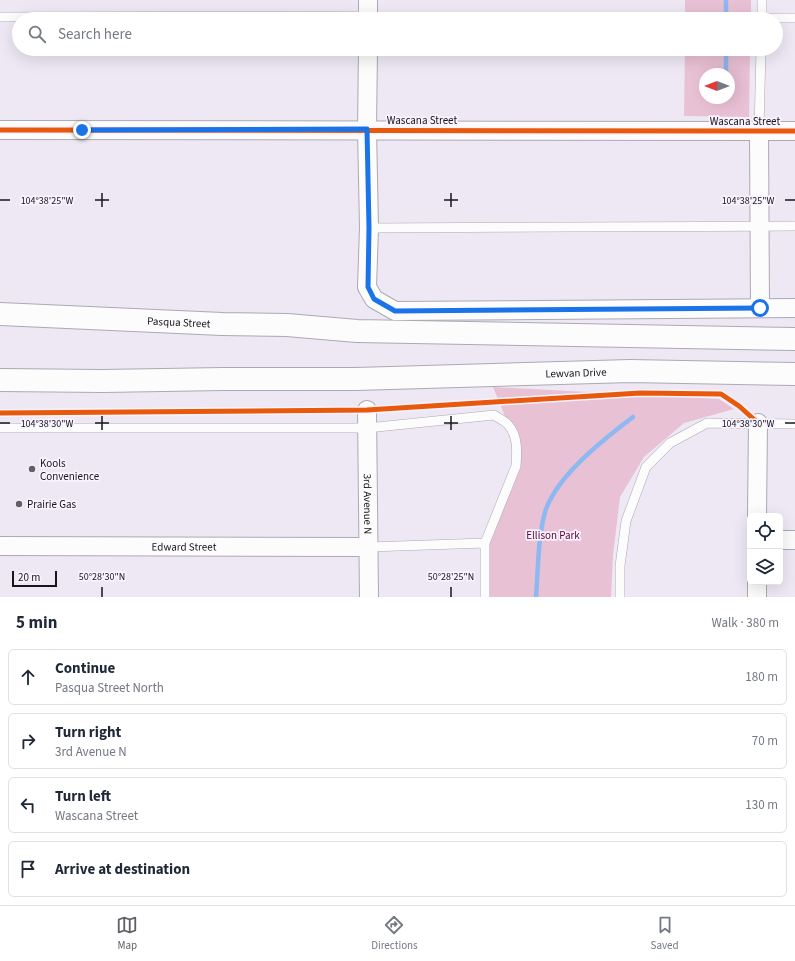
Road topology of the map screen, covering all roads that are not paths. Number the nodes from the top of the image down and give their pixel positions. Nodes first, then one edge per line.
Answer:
1 (762, 0) edge
2 (762, 12) edge
3 (0, 17) edge
4 (12, 17) edge
5 (783, 18) edge
6 (795, 18) edge
7 (368, 56) edge
8 (761, 56) edge
9 (367, 129) junction
10 (0, 130) edge
11 (759, 131) junction
12 (795, 131) edge
13 (759, 226) junction
14 (795, 226) edge
15 (369, 228) junction
16 (760, 308) junction
17 (795, 308) edge
18 (0, 314) edge
19 (795, 339) edge
20 (795, 374) edge
21 (0, 380) edge
22 (367, 410) dead end
23 (758, 423) junction
24 (795, 424) edge
25 (0, 428) edge
26 (367, 428) junction
27 (757, 513) edge
28 (783, 540) edge
29 (795, 540) edge
30 (484, 543) junction
31 (0, 546) edge
32 (369, 548) junction
33 (757, 585) edge
34 (369, 597) edge
35 (484, 597) edge
36 (620, 597) edge
37 (757, 597) edge

1 - 2 lane
3 - 4 lane
5 - 6 lane
7 - 9 street
8 - 11 lane
9 - 10 street, Wascana Street
9 - 11 street, Wascana Street
9 - 15 street
11 - 12 street, Wascana Street
11 - 13 street
13 - 14 lane
13 - 15 lane
13 - 16 street
15 - 16 street
16 - 17 street
18 - 19 main road, Pasqua Street
20 - 21 main road, Lewvan Drive
22 - 26 street, 3rd Avenue N
23 - 24 lane
23 - 27 street
23 - 36 lane
25 - 26 lane
26 - 30 lane
26 - 32 street, 3rd Avenue N
28 - 29 street
30 - 32 lane
30 - 35 lane
31 - 32 street, Edward Street
32 - 34 street, 3rd Avenue N
33 - 37 street

